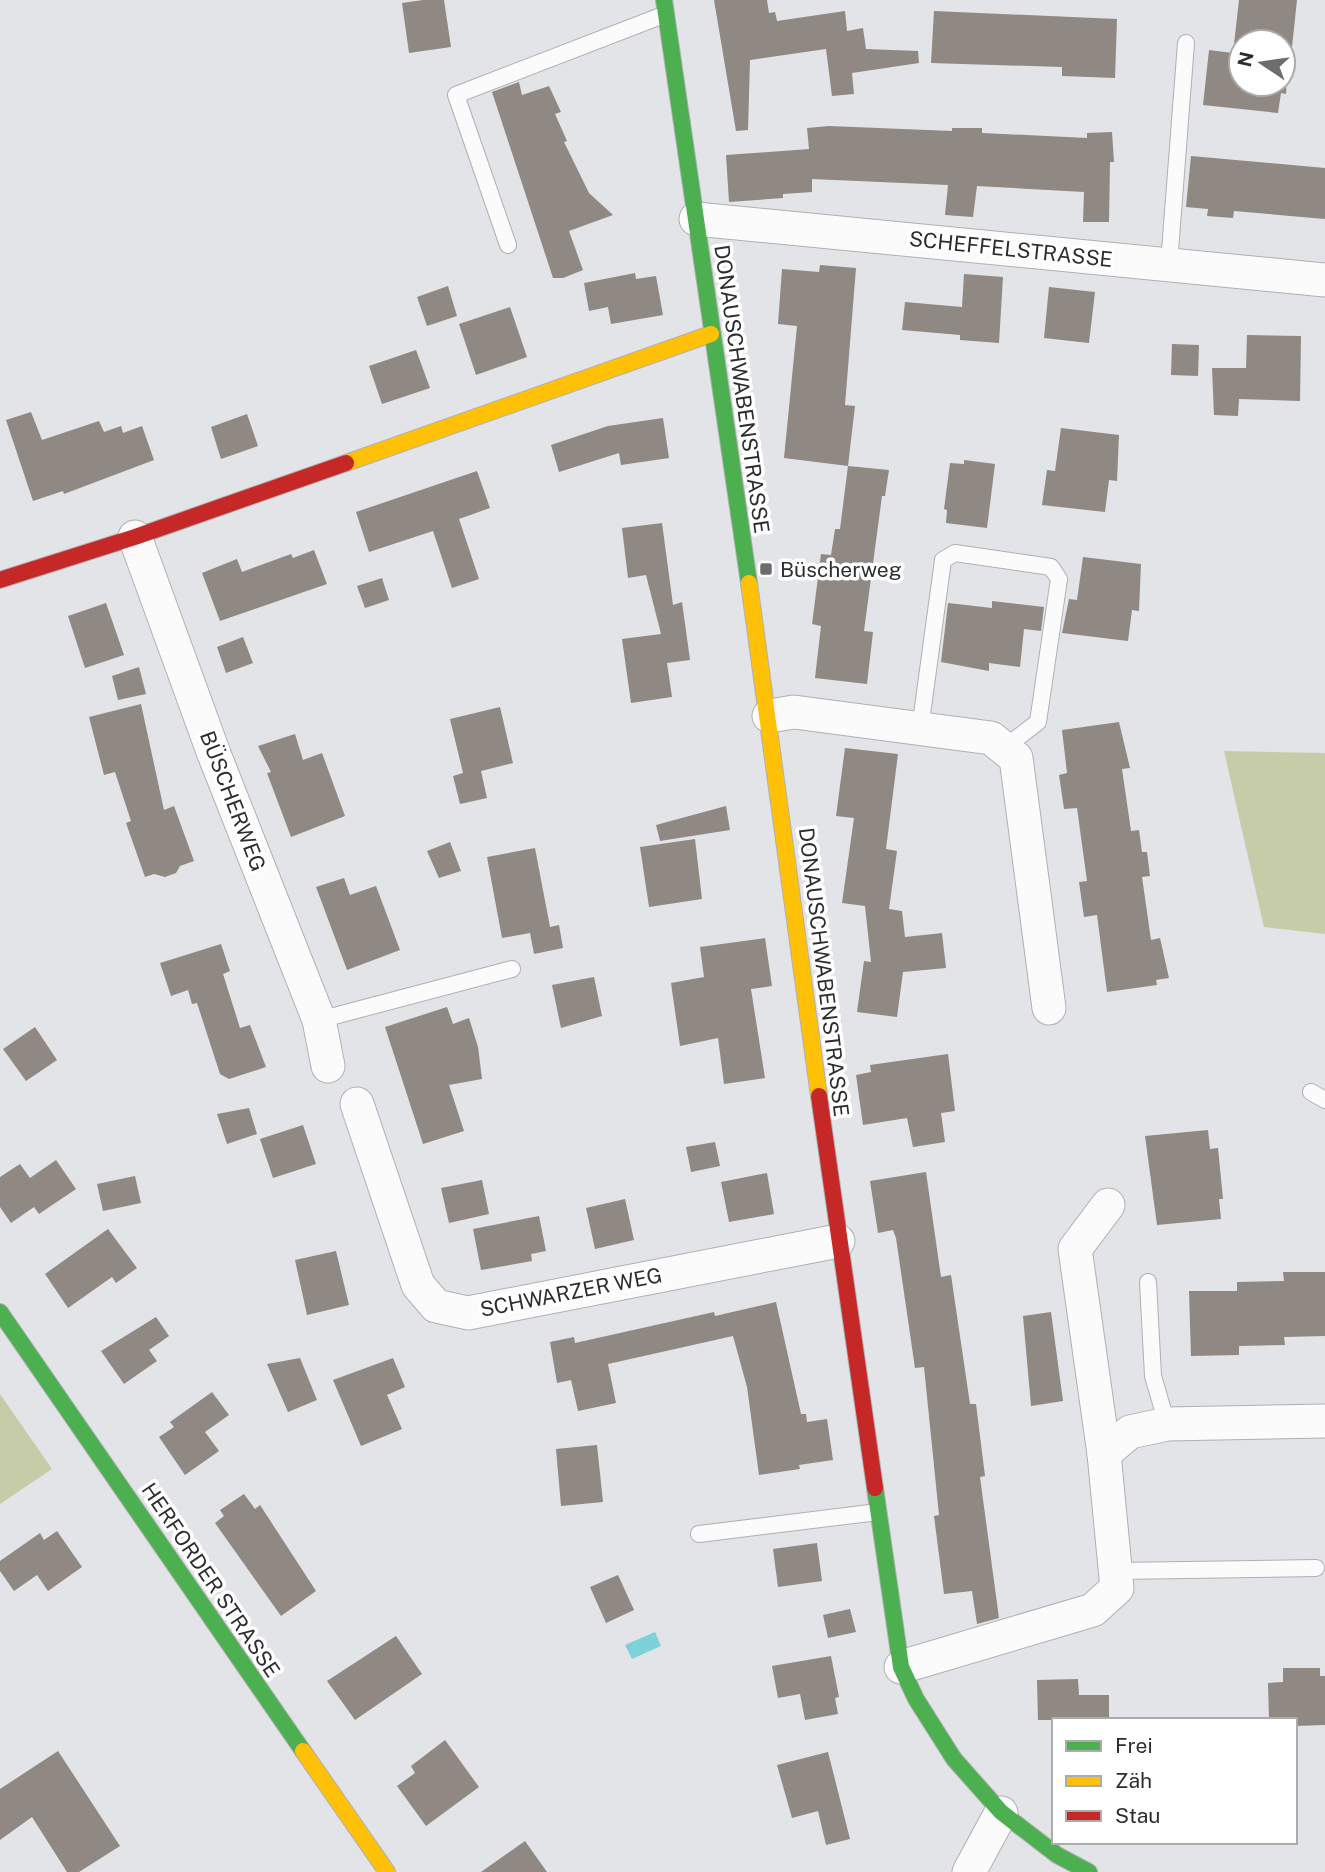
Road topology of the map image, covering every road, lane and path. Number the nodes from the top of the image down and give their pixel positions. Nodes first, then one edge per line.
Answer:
1 (665, 7) edge
2 (1186, 43) dead end
3 (696, 219) junction
4 (508, 245) dead end
5 (1169, 264) junction
6 (1325, 281) edge
7 (711, 334) junction
8 (135, 537) junction
9 (0, 580) edge
10 (769, 716) junction
11 (920, 729) junction
12 (1004, 748) junction
13 (512, 969) dead end
14 (1049, 1008) dead end
15 (319, 1020) junction
16 (328, 1066) dead end
17 (358, 1104) dead end
18 (1108, 1205) dead end
19 (838, 1241) junction
20 (1148, 1282) dead end
21 (0, 1312) edge
22 (1325, 1421) edge
23 (1167, 1424) junction
24 (1104, 1454) junction
25 (878, 1512) junction
26 (699, 1534) dead end
27 (1317, 1568) dead end
28 (1116, 1571) junction
29 (901, 1667) junction
30 (1001, 1813) junction
31 (387, 1872) edge
32 (969, 1872) edge
33 (1089, 1872) edge

1 - 3 street, DONAUSCHWABENSTRASSE
1 - 4 lane
2 - 5 lane
3 - 5 street, SCHEFFELSTRASSE
3 - 7 street, DONAUSCHWABENSTRASSE
5 - 6 street, SCHEFFELSTRASSE
7 - 8 street
7 - 10 street, DONAUSCHWABENSTRASSE
8 - 9 street
8 - 15 street, BÜSCHERWEG
10 - 11 street
10 - 19 street, DONAUSCHWABENSTRASSE
11 - 12 street
11 - 12 lane
12 - 14 street
13 - 15 lane
15 - 16 street, BÜSCHERWEG
17 - 19 street, SCHWARZER WEG
18 - 24 street
19 - 25 street, DONAUSCHWABENSTRASSE
20 - 23 lane
21 - 31 street, HERFORDER STRASSE
22 - 23 street
23 - 24 street
24 - 28 street
25 - 26 lane
25 - 29 street, DONAUSCHWABENSTRASSE
27 - 28 lane
28 - 29 street
29 - 30 street, DONAUSCHWABENSTRASSE
30 - 32 street
30 - 33 street, DONAUSCHWABENSTRASSE

